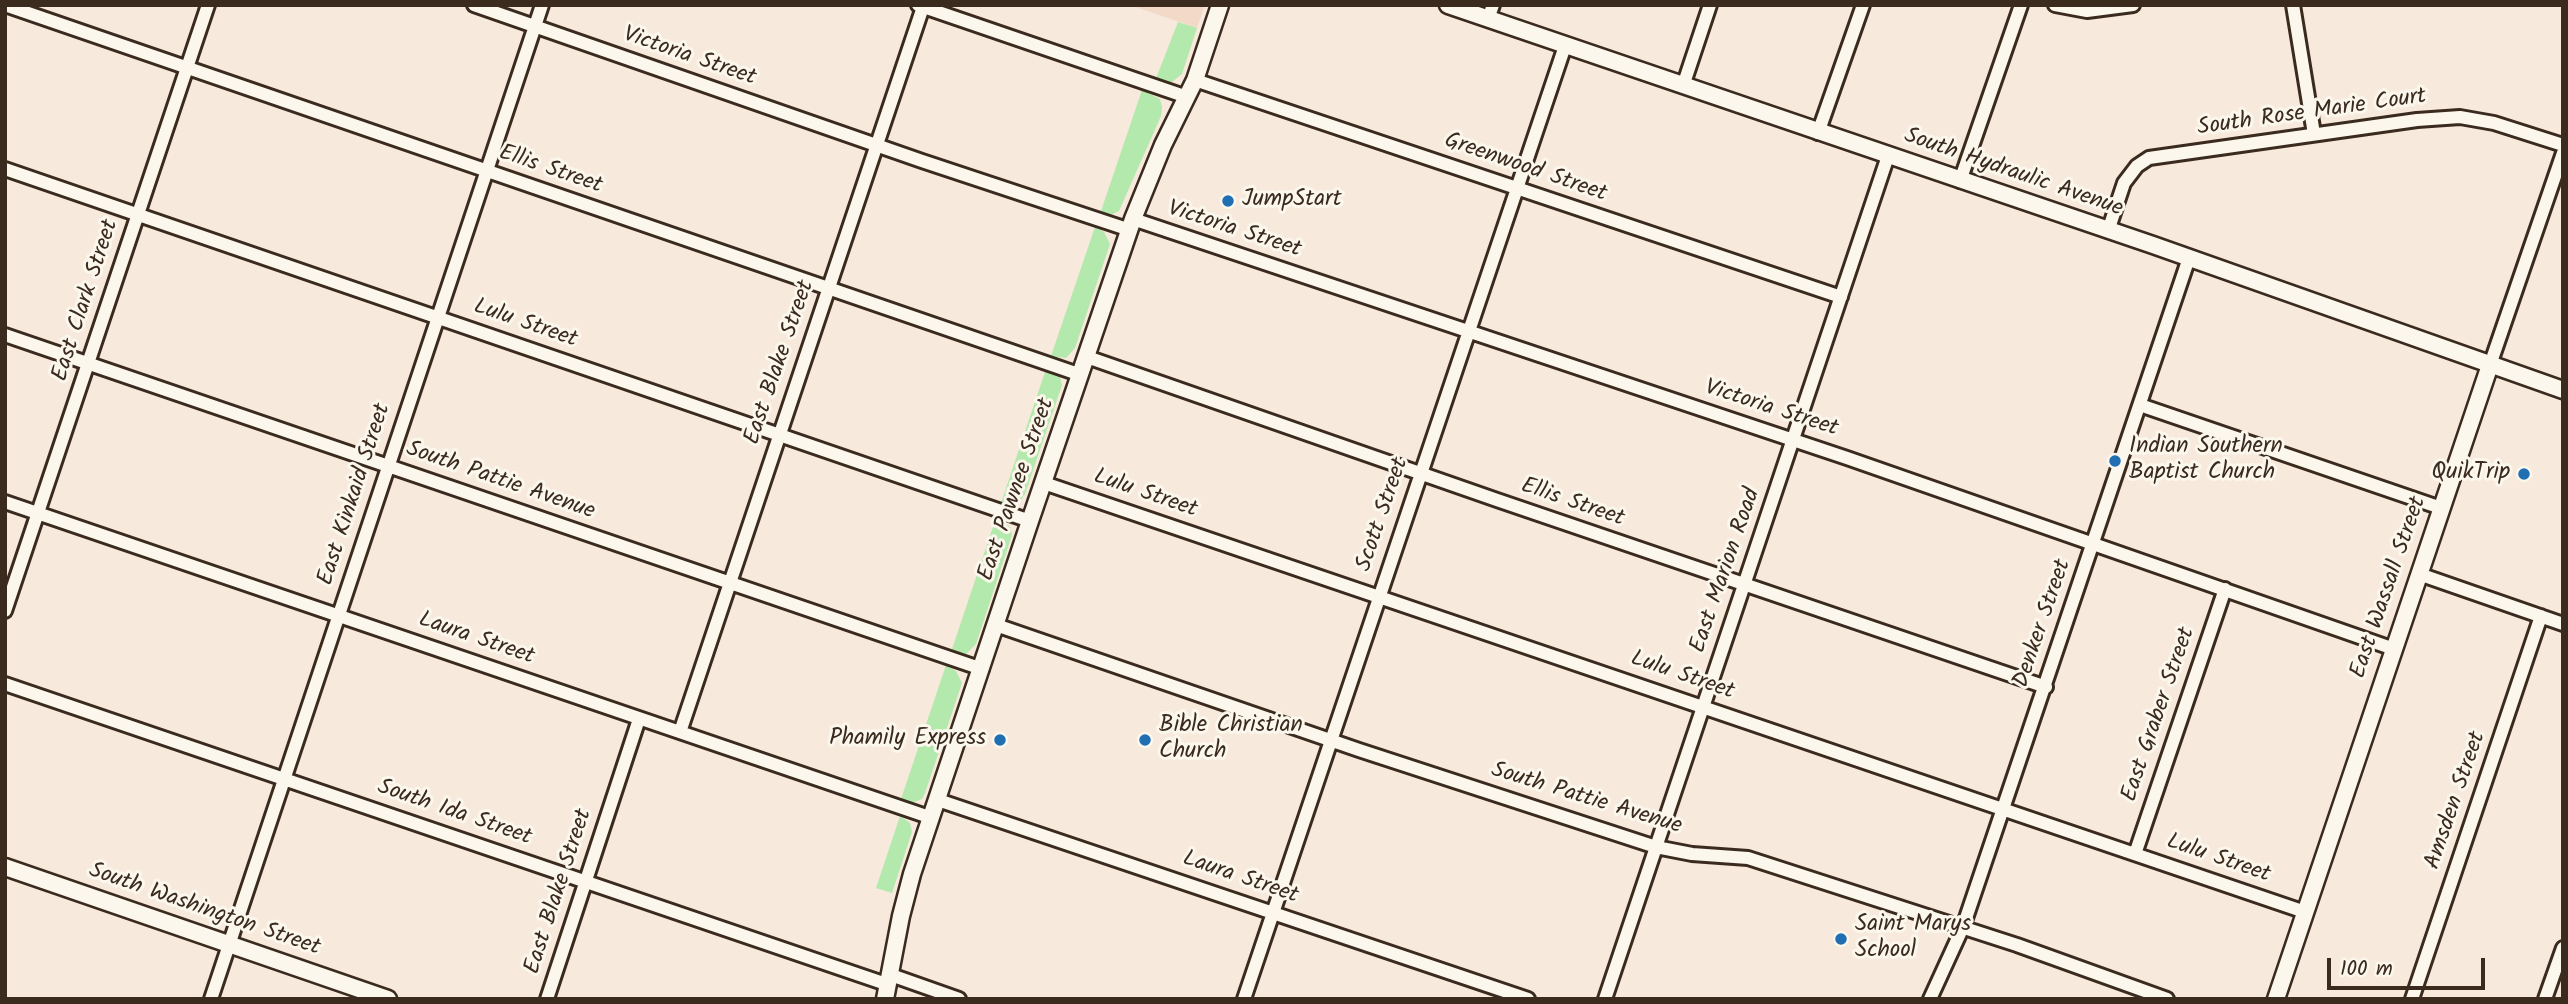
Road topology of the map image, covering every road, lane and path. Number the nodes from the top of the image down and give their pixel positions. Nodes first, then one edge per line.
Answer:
1 (5, 5) edge
2 (208, 5) edge
3 (474, 5) edge
4 (542, 5) edge
5 (1220, 5) edge
6 (1448, 5) edge
7 (1710, 5) edge
8 (1863, 5) edge
9 (2021, 5) edge
10 (2055, 5) edge
11 (2133, 5) edge
12 (2293, 5) edge
13 (920, 6) edge
14 (1490, 12) edge
15 (535, 26) junction
16 (1565, 46) junction
17 (188, 67) junction
18 (1195, 80) junction
19 (1683, 86) junction
20 (1187, 97) junction
21 (1818, 133) junction
22 (2314, 134) junction
23 (876, 145) junction
24 (2563, 145) edge
25 (2563, 153) edge
26 (1888, 156) junction
27 (5, 169) edge
28 (486, 171) junction
29 (1960, 181) junction
30 (1516, 188) junction
31 (138, 215) junction
32 (1131, 225) junction
33 (2108, 231) junction
34 (2189, 258) junction
35 (829, 287) junction
36 (1841, 297) junction
37 (438, 317) junction
38 (1468, 331) junction
39 (5, 335) edge
40 (1087, 357) junction
41 (88, 363) junction
42 (2490, 365) junction
43 (1081, 375) junction
44 (2563, 390) edge
45 (2140, 405) junction
46 (779, 434) junction
47 (1793, 440) junction
48 (388, 466) junction
49 (1420, 473) junction
50 (1044, 483) junction
51 (5, 502) edge
52 (2441, 508) junction
53 (38, 514) junction
54 (1030, 521) junction
55 (2094, 543) junction
56 (2419, 574) junction
57 (730, 582) junction
58 (1744, 584) junction
59 (2225, 589) junction
60 (1379, 596) junction
61 (5, 611) edge
62 (339, 615) junction
63 (2541, 616) junction
64 (2563, 624) edge
65 (996, 625) junction
66 (2394, 649) junction
67 (982, 669) junction
68 (5, 684) edge
69 (2046, 687) junction
70 (1703, 707) junction
71 (639, 719) junction
72 (680, 732) junction
73 (1331, 740) junction
74 (284, 779) junction
75 (938, 800) junction
76 (2003, 809) junction
77 (932, 818) junction
78 (1656, 847) junction
79 (2135, 854) junction
80 (5, 867) edge
81 (585, 881) junction
82 (1273, 912) junction
83 (2305, 912) junction
84 (1963, 928) junction
85 (229, 944) junction
86 (2563, 948) edge
87 (888, 986) edge
88 (211, 999) edge
89 (388, 999) edge
90 (547, 999) edge
91 (959, 999) edge
92 (1244, 999) edge
93 (1528, 999) edge
94 (1605, 999) edge
95 (1930, 999) edge
96 (2168, 999) edge
97 (2276, 999) edge
98 (2412, 999) edge
99 (2546, 999) edge

1 - 17 street, Ellis Street
2 - 17 street, East Clark Street
3 - 15 street, Victoria Street
4 - 15 street, East Kinkaid Street
5 - 18 street, East Pawnee Street
6 - 14 street, South Hydraulic Avenue
7 - 19 street
8 - 21 street
9 - 29 street
10 - 11 street
12 - 22 street
13 - 20 street
13 - 23 street, East Blake Street
14 - 16 street, South Hydraulic Avenue
15 - 23 street, Victoria Street
15 - 28 street, East Kinkaid Street
16 - 19 street, South Hydraulic Avenue
16 - 30 street, Scott Street
17 - 28 street, Ellis Street
17 - 31 street, East Clark Street
18 - 20 street, East Pawnee Street
18 - 30 street, Greenwood Street
19 - 21 street, South Hydraulic Avenue
20 - 32 street, East Pawnee Street
21 - 26 street, South Hydraulic Avenue
22 - 24 street, South Rose Marie Court
22 - 33 street, South Rose Marie Court
23 - 32 street, Victoria Street
23 - 35 street, East Blake Street
25 - 42 street, East Wassall Street
26 - 29 street, South Hydraulic Avenue
26 - 36 street, East Marion Road
27 - 31 street, Lulu Street
28 - 35 street, Ellis Street
28 - 37 street, East Kinkaid Street
29 - 33 street, South Hydraulic Avenue
30 - 36 street, Greenwood Street
30 - 38 street, Scott Street
31 - 37 street, Lulu Street
31 - 41 street, East Clark Street
32 - 38 street, Victoria Street
32 - 40 street, East Pawnee Street
33 - 34 street, South Hydraulic Avenue
34 - 42 street, South Hydraulic Avenue
34 - 45 street, Denker Street
35 - 43 street, Ellis Street
35 - 46 street, East Blake Street
36 - 47 street, East Marion Road
37 - 46 street, Lulu Street
37 - 48 street, East Kinkaid Street
38 - 47 street, Victoria Street
38 - 49 street, Scott Street
39 - 41 street, South Pattie Avenue
40 - 43 street, East Pawnee Street
40 - 49 street, Ellis Street
41 - 48 street, South Pattie Avenue
41 - 53 street, East Clark Street
42 - 44 street, South Hydraulic Avenue
42 - 52 street, East Wassall Street
43 - 50 street, East Pawnee Street
45 - 52 street
45 - 55 street, Denker Street
46 - 54 street, Lulu Street
46 - 57 street, East Blake Street
47 - 55 street, Victoria Street
47 - 58 street, East Marion Road
48 - 57 street, South Pattie Avenue
48 - 62 street, East Kinkaid Street
49 - 58 street, Ellis Street
49 - 60 street, Scott Street
50 - 54 street, East Pawnee Street
50 - 60 street, Lulu Street
51 - 53 street, Laura Street
52 - 56 street, East Wassall Street
53 - 61 street, East Clark Street
53 - 62 street, Laura Street
54 - 65 street, East Pawnee Street
55 - 59 street, Victoria Street
55 - 69 street, Denker Street
56 - 63 street
56 - 66 street, East Wassall Street
57 - 67 street, South Pattie Avenue
57 - 72 street, East Blake Street
58 - 69 street, Ellis Street
58 - 70 street, East Marion Road
59 - 66 street, Victoria Street
59 - 79 street, East Graber Street
60 - 70 street, Lulu Street
60 - 73 street, Scott Street
62 - 71 street, Laura Street
62 - 74 street, East Kinkaid Street
63 - 64 street
63 - 98 street, Amsden Street
65 - 67 street, East Pawnee Street
65 - 73 street, South Pattie Avenue
66 - 83 street, East Wassall Street
67 - 75 street, East Pawnee Street
68 - 74 street, South Ida Street
69 - 76 street, Denker Street
70 - 76 street, Lulu Street
70 - 78 street, East Marion Road
71 - 72 street, Laura Street
71 - 81 street, East Blake Street
72 - 77 street, Laura Street
73 - 78 street, South Pattie Avenue
73 - 82 street, Scott Street
74 - 81 street, South Ida Street
74 - 85 street, East Kinkaid Street
75 - 77 street, East Pawnee Street
75 - 82 street, Laura Street
76 - 79 street, Lulu Street
76 - 84 street, Denker Street
77 - 87 street, East Pawnee Street
78 - 84 street, South Pattie Avenue
78 - 94 street, East Marion Road
79 - 83 street, Lulu Street
80 - 85 street, South Washington Street
81 - 87 street, South Ida Street
81 - 90 street, East Blake Street
82 - 92 street, Scott Street
82 - 93 street, Laura Street
83 - 97 street, East Wassall Street
84 - 95 street, Denker Street
84 - 96 street, South Pattie Avenue
85 - 88 street, East Kinkaid Street
85 - 89 street, South Washington Street
86 - 99 street
87 - 91 street, South Ida Street

